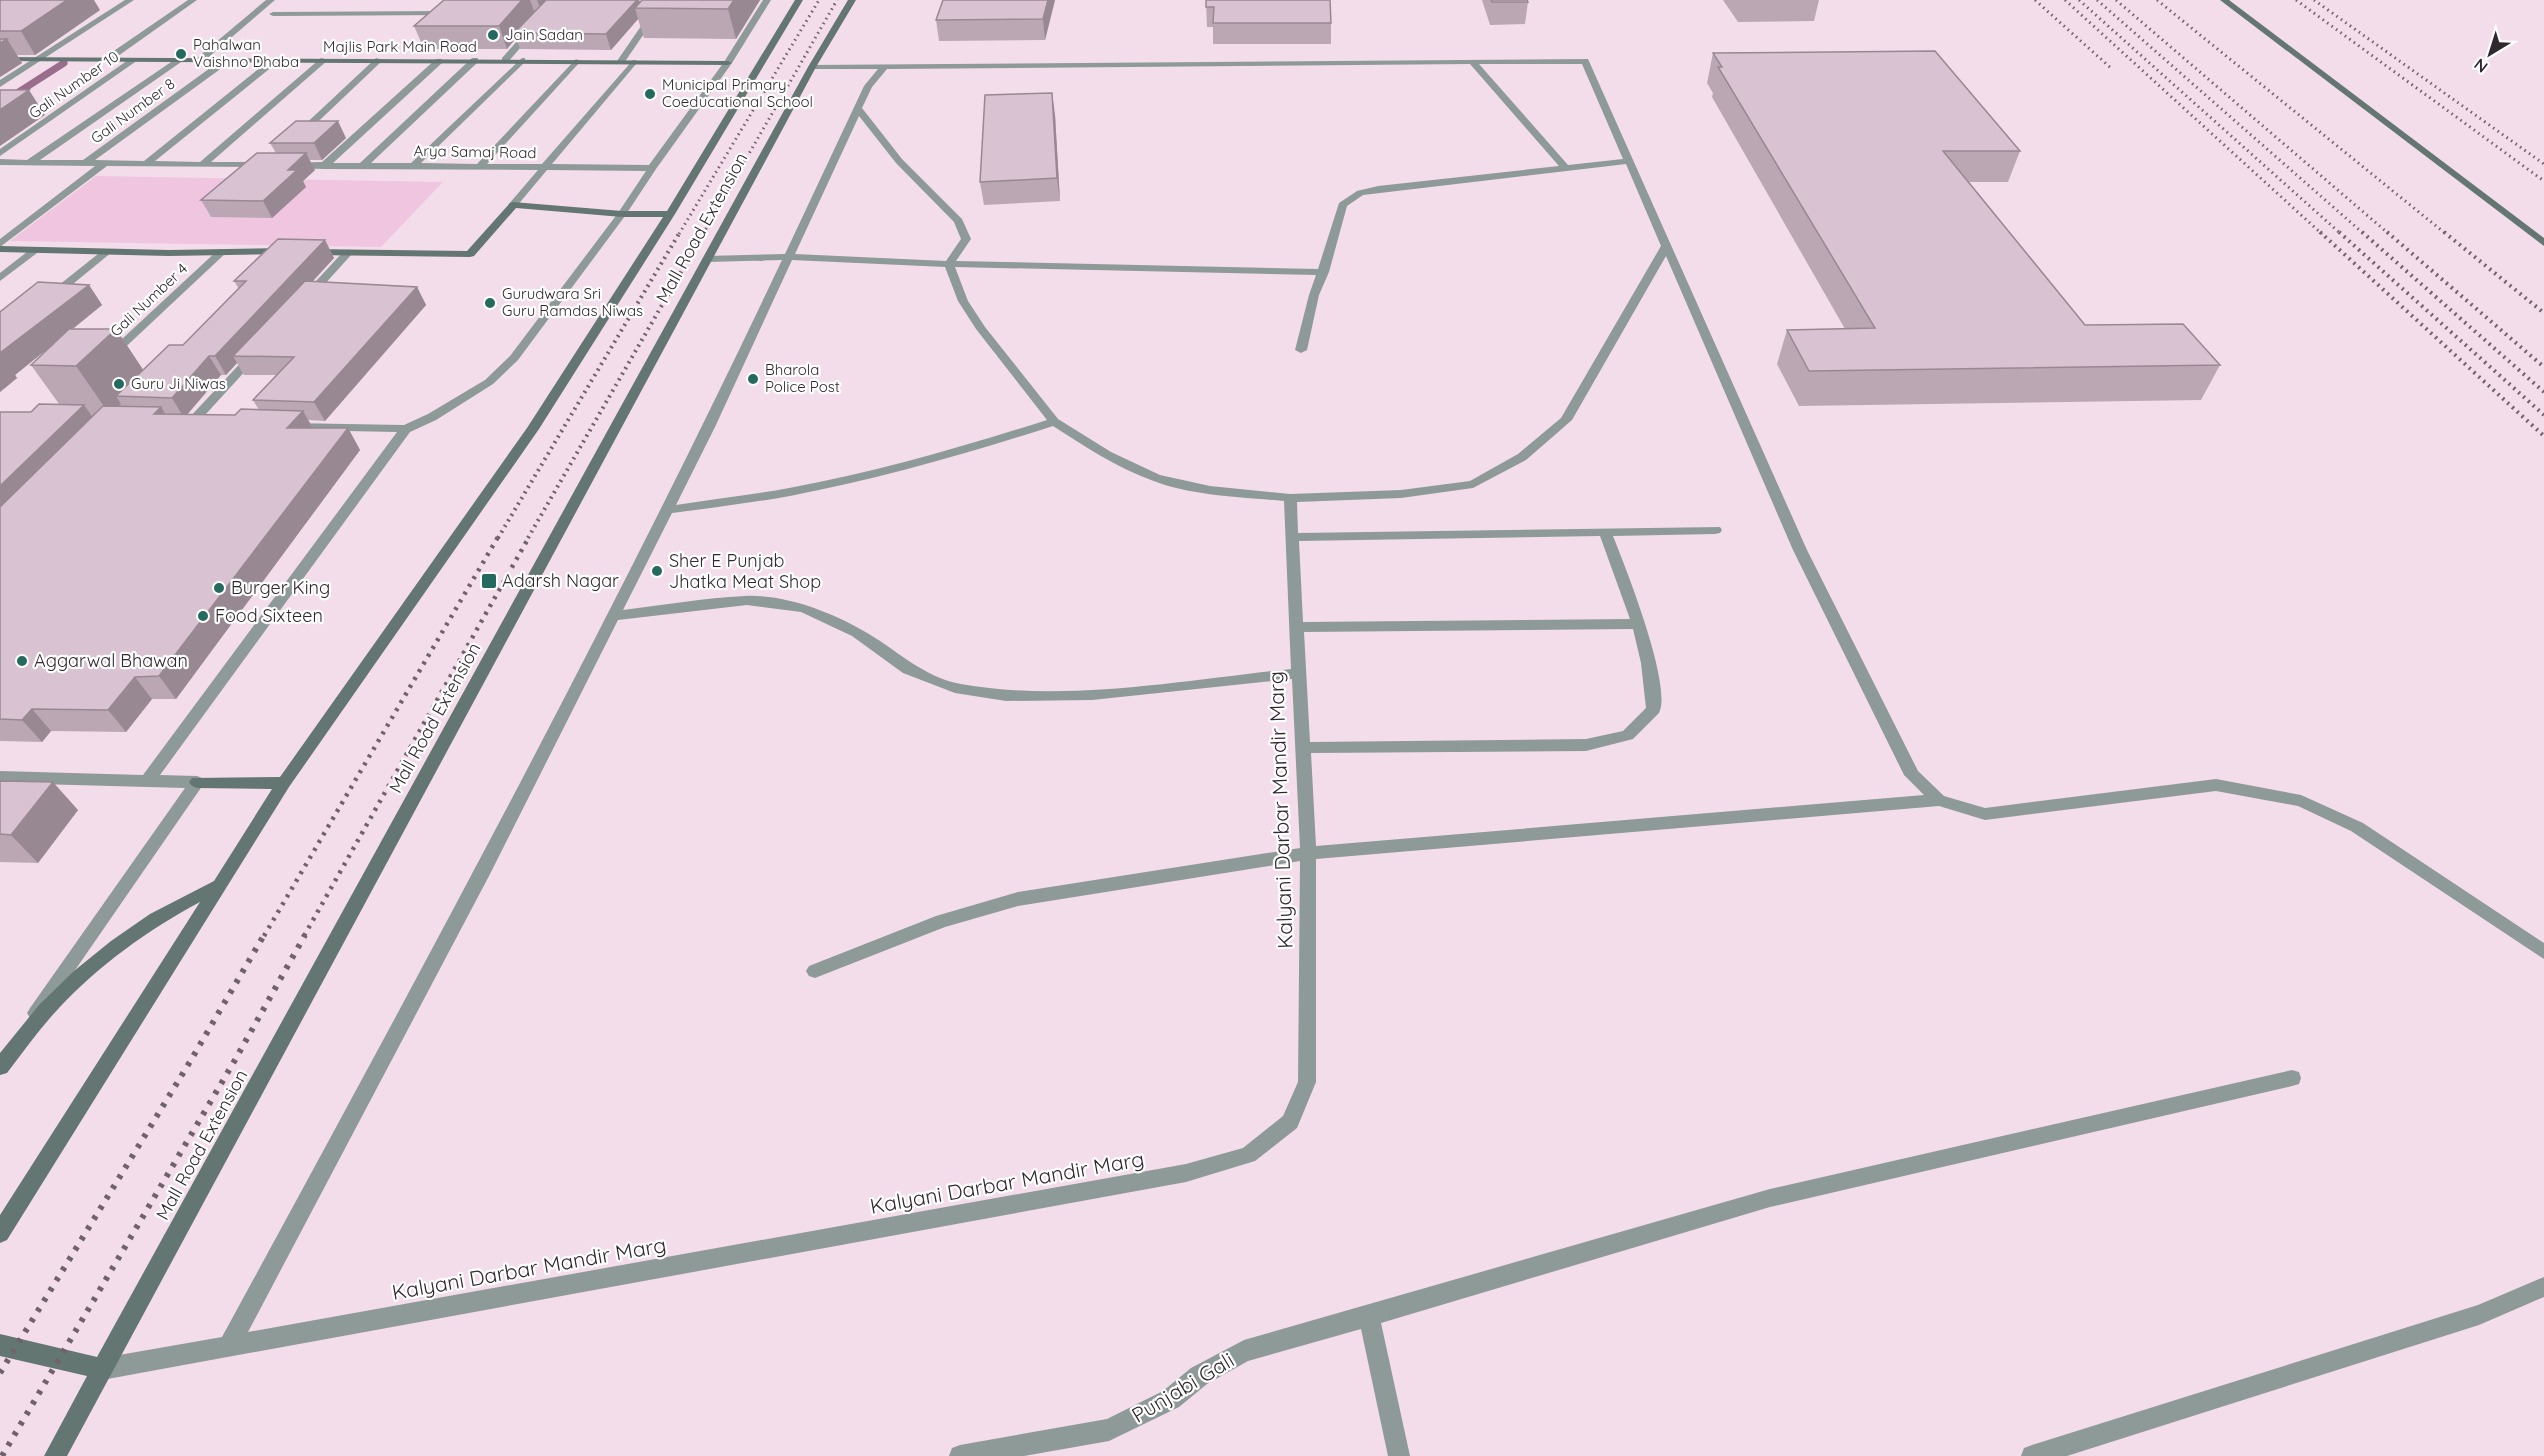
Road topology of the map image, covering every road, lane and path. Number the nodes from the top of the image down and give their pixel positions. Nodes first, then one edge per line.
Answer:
1 (129, 0) edge
2 (193, 0) edge
3 (271, 0) edge
4 (558, 0) edge
5 (663, 0) edge
6 (767, 0) edge
7 (799, 0) edge
8 (852, 0) edge
9 (2224, 0) edge
10 (536, 12) edge
11 (548, 12) junction
12 (452, 13) edge
13 (273, 14) dead end
14 (0, 58) edge
15 (40, 59) junction
16 (108, 59) junction
17 (134, 60) junction
18 (180, 60) junction
19 (200, 60) junction
20 (227, 60) junction
21 (275, 60) junction
22 (324, 60) junction
23 (379, 60) junction
24 (475, 60) junction
25 (505, 60) junction
26 (522, 60) junction
27 (439, 61) junction
28 (576, 61) junction
29 (621, 61) junction
30 (633, 62) junction
31 (1472, 62) junction
32 (728, 63) junction
33 (885, 66) junction
34 (812, 67) junction
35 (0, 84) edge
36 (858, 109) junction
37 (290, 142) edge
38 (0, 153) edge
39 (273, 157) edge
40 (1629, 160) junction
41 (0, 162) edge
42 (30, 162) junction
43 (85, 163) junction
44 (105, 163) junction
45 (204, 163) junction
46 (146, 164) junction
47 (264, 165) junction
48 (324, 166) junction
49 (362, 166) junction
50 (413, 166) junction
51 (479, 167) junction
52 (1565, 167) junction
53 (545, 168) junction
54 (652, 168) junction
55 (513, 205) junction
56 (622, 214) junction
57 (670, 214) junction
58 (2544, 243) edge
59 (1666, 246) junction
60 (0, 247) edge
61 (36, 250) junction
62 (107, 252) junction
63 (223, 252) junction
64 (295, 252) junction
65 (347, 254) junction
66 (788, 257) junction
67 (707, 259) junction
68 (949, 264) junction
69 (268, 267) edge
70 (1324, 272) junction
71 (0, 278) edge
72 (45, 302) edge
73 (301, 304) edge
74 (262, 346) edge
75 (1301, 350) dead end
76 (100, 365) edge
77 (1054, 422) junction
78 (213, 424) edge
79 (279, 426) edge
80 (406, 429) junction
81 (1290, 498) junction
82 (667, 510) junction
83 (1715, 530) dead end
84 (1605, 532) junction
85 (1293, 537) junction
86 (613, 616) junction
87 (1640, 624) junction
88 (1298, 627) junction
89 (1300, 673) junction
90 (1304, 748) junction
91 (0, 777) edge
92 (147, 781) junction
93 (198, 782) junction
94 (284, 783) junction
95 (1939, 800) junction
96 (1308, 854) junction
97 (220, 885) junction
98 (2544, 952) edge
99 (815, 971) dead end
100 (0, 1066) edge
101 (2292, 1078) dead end
102 (0, 1233) edge
103 (2544, 1287) edge
104 (1369, 1316) junction
105 (0, 1345) edge
106 (229, 1346) junction
107 (102, 1369) junction
108 (55, 1456) edge
109 (960, 1456) edge
110 (1399, 1456) edge
111 (2032, 1456) edge

1 - 15 street
2 - 16 street
3 - 19 street
4 - 11 street
5 - 29 street
6 - 32 street
7 - 57 main road
8 - 34 main road, Mall Road Extension
9 - 58 main road
10 - 11 street
11 - 25 street
12 - 13 street
14 - 15 main road, Majlis Park Main Road
15 - 16 main road, Majlis Park Main Road
15 - 35 street
16 - 17 main road, Majlis Park Main Road
17 - 18 main road, Majlis Park Main Road
17 - 38 street, Gali Number 10
18 - 19 main road, Majlis Park Main Road
18 - 42 street
19 - 20 main road, Majlis Park Main Road
20 - 21 main road, Majlis Park Main Road
20 - 43 street, Gali Number 8
21 - 22 main road, Majlis Park Main Road
21 - 46 street
22 - 23 main road, Majlis Park Main Road
22 - 45 street
23 - 27 main road, Majlis Park Main Road
23 - 37 street
24 - 25 main road, Majlis Park Main Road
24 - 27 main road, Majlis Park Main Road
24 - 49 street
25 - 26 main road, Majlis Park Main Road
26 - 28 main road, Majlis Park Main Road
26 - 50 street
27 - 48 street
28 - 29 main road, Majlis Park Main Road
28 - 51 street
29 - 30 main road, Majlis Park Main Road
30 - 32 main road, Majlis Park Main Road
30 - 53 street
31 - 33 street
31 - 40 street
31 - 52 street
32 - 54 street
33 - 34 street
33 - 36 street
34 - 67 main road, Mall Road Extension
36 - 66 street
36 - 68 street
39 - 47 street
40 - 52 street
40 - 59 street
41 - 42 street, Arya Samaj Road
42 - 43 street, Arya Samaj Road
43 - 44 street, Arya Samaj Road
44 - 46 street, Arya Samaj Road
44 - 60 street
45 - 46 street, Arya Samaj Road
45 - 47 street, Arya Samaj Road
47 - 48 street, Arya Samaj Road
48 - 49 street, Arya Samaj Road
49 - 50 street, Arya Samaj Road
50 - 51 street, Arya Samaj Road
51 - 53 street, Arya Samaj Road
52 - 70 street
53 - 54 street
53 - 55 street, Arya Samaj Road
54 - 56 street
55 - 56 main road
55 - 65 main road, Arya Samaj Road
56 - 57 main road
56 - 80 street
57 - 94 main road
59 - 81 street
59 - 95 street
60 - 61 main road, Arya Samaj Road
61 - 62 main road, Arya Samaj Road
61 - 71 street
62 - 63 main road, Arya Samaj Road
62 - 72 street
63 - 64 main road, Arya Samaj Road
63 - 76 street, Gali Number 4
64 - 65 main road, Arya Samaj Road
64 - 69 street
65 - 73 street
66 - 67 street
66 - 68 street
66 - 82 street
67 - 107 main road, Mall Road Extension
68 - 70 street
68 - 77 street
70 - 75 street
74 - 78 street
77 - 81 street
77 - 82 street
79 - 80 street
80 - 92 street
81 - 85 street, Kalyani Darbar Mandir Marg
82 - 86 street
83 - 84 street
84 - 85 street
84 - 87 street
85 - 88 street, Kalyani Darbar Mandir Marg
86 - 89 street
86 - 106 street
87 - 88 street
87 - 90 street
88 - 89 street, Kalyani Darbar Mandir Marg
89 - 90 street, Kalyani Darbar Mandir Marg
90 - 96 street, Kalyani Darbar Mandir Marg
91 - 92 street
92 - 93 street
93 - 94 main road
93 - 100 street
94 - 97 main road
95 - 96 street
95 - 98 street
96 - 99 street
96 - 106 street, Kalyani Darbar Mandir Marg
97 - 100 main road
97 - 102 main road
101 - 104 street, Punjabi Gali
103 - 111 street
104 - 109 street, Punjabi Gali
104 - 110 street
105 - 107 main road
106 - 107 street, Kalyani Darbar Mandir Marg
107 - 108 main road, Mall Road Extension

